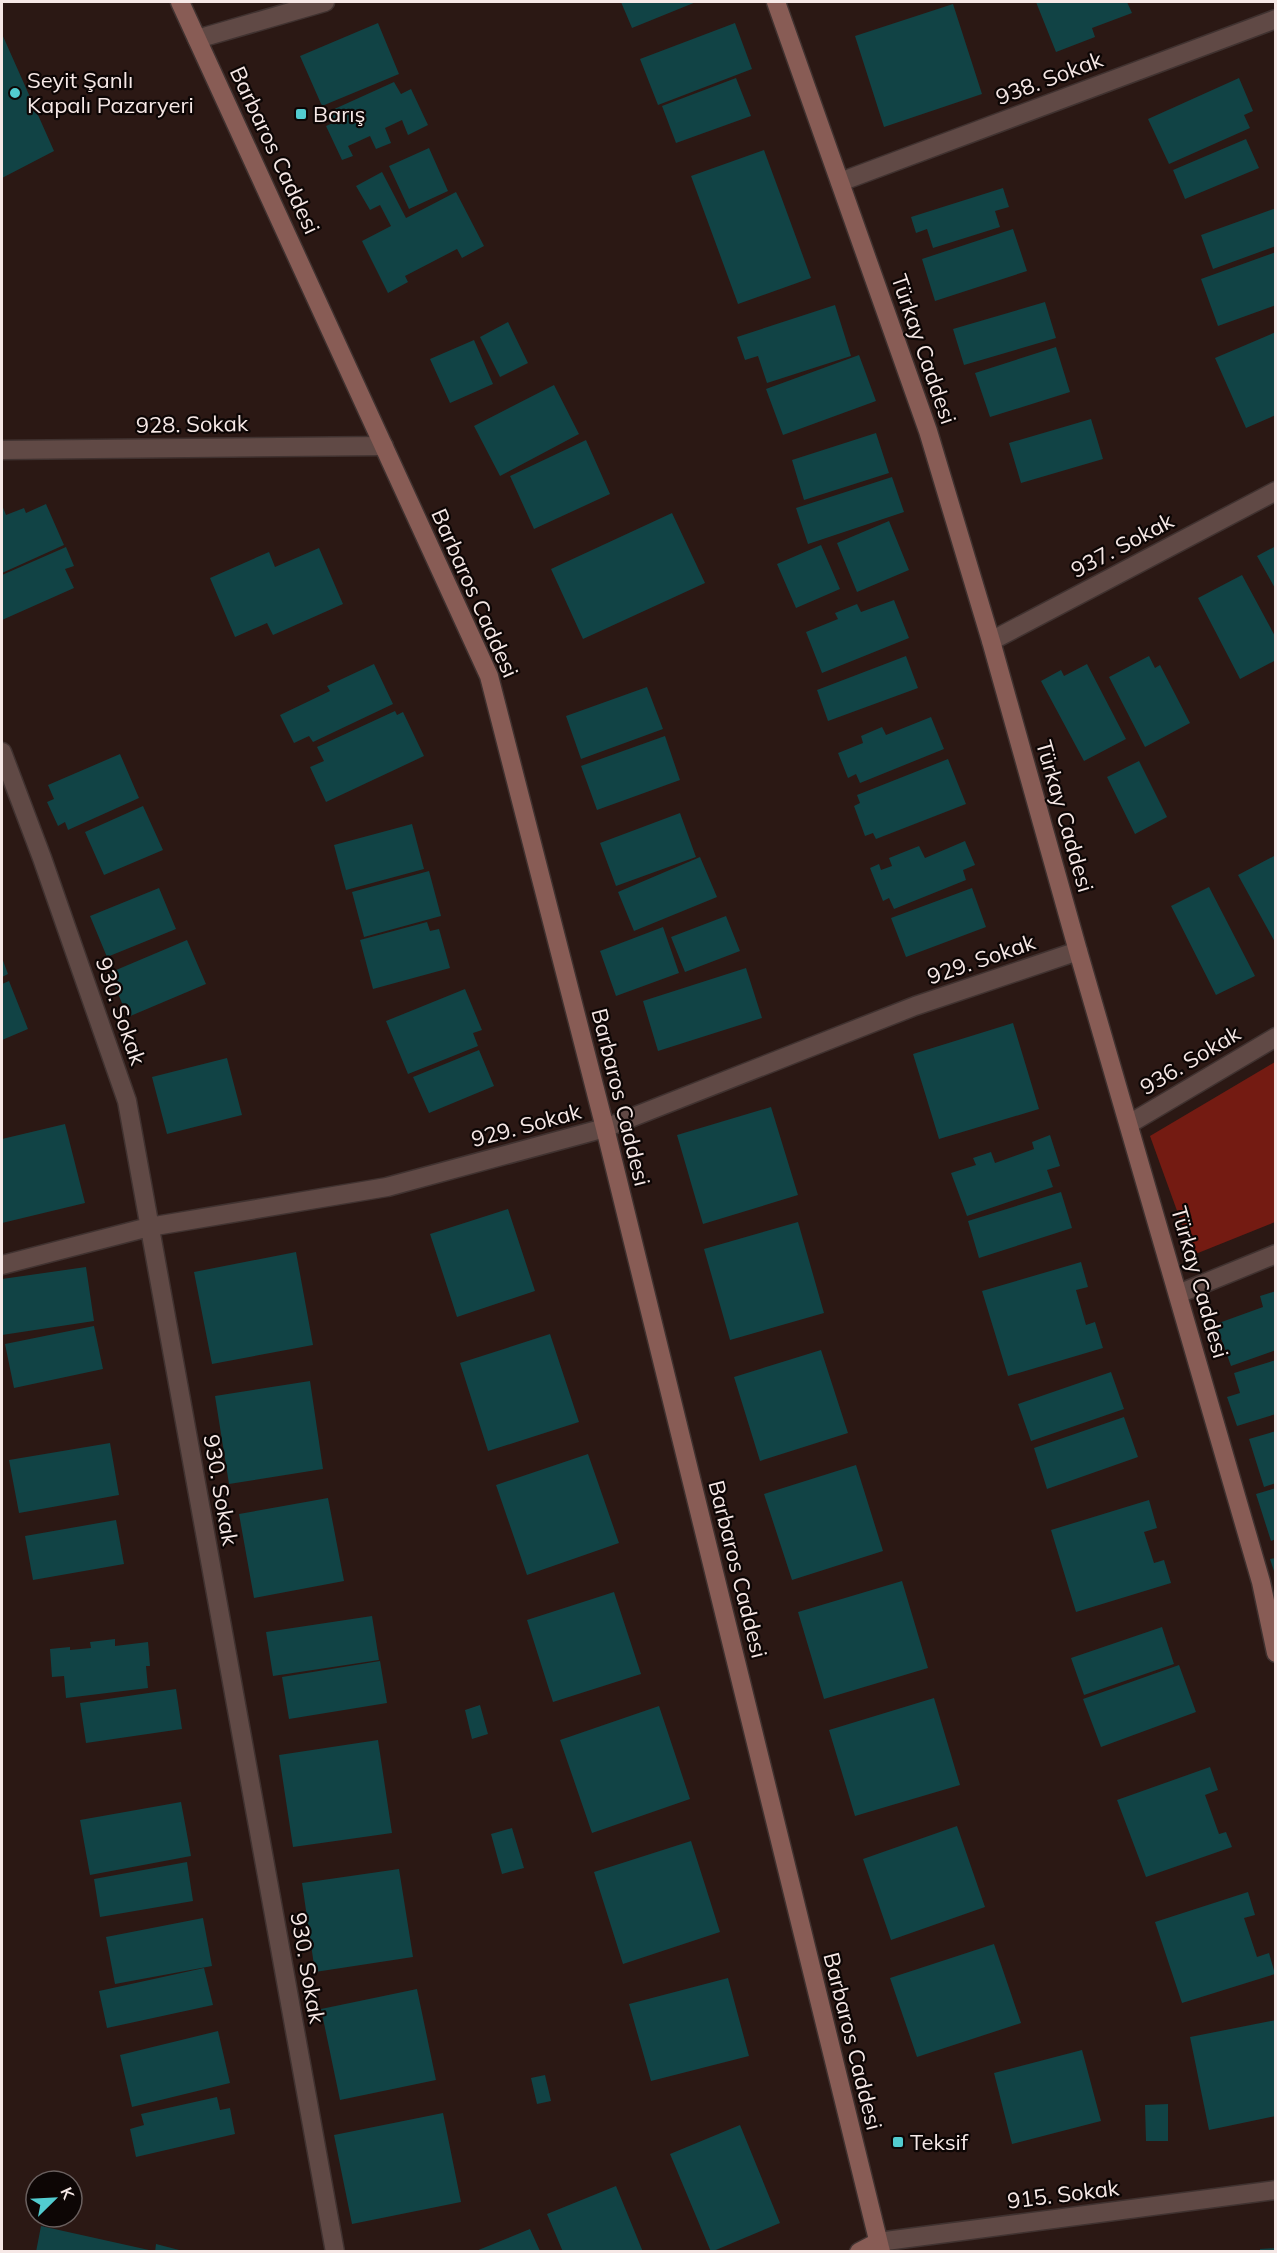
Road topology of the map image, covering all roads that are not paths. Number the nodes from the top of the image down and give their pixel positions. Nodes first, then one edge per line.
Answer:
1 (180, 2) edge
2 (325, 2) edge
3 (776, 2) edge
4 (1275, 19) edge
5 (197, 39) junction
6 (840, 182) junction
7 (384, 446) junction
8 (2, 450) edge
9 (1275, 491) edge
10 (991, 641) junction
11 (2, 752) edge
12 (1078, 951) junction
13 (1275, 1037) edge
14 (1129, 1125) junction
15 (605, 1128) junction
16 (149, 1227) junction
17 (1275, 1254) edge
18 (2, 1265) edge
19 (1178, 1294) junction
20 (1275, 1653) edge
21 (1275, 2190) edge
22 (879, 2247) edge
23 (334, 2252) edge
24 (859, 2252) edge

1 - 5 street, Barbaros Caddesi
2 - 5 street
3 - 6 street, Türkay Caddesi
4 - 6 street, 938. Sokak
5 - 7 street, Barbaros Caddesi
6 - 10 street, Türkay Caddesi
7 - 8 street, 928. Sokak
7 - 15 street, Barbaros Caddesi
9 - 10 street, 937. Sokak
10 - 12 street, Türkay Caddesi
11 - 16 street, 930. Sokak
12 - 14 street, Türkay Caddesi
12 - 15 street, 929. Sokak
13 - 14 street, 936. Sokak
14 - 19 street, Türkay Caddesi
15 - 16 street, 929. Sokak
15 - 22 street, Barbaros Caddesi
16 - 18 street, 929. Sokak
16 - 23 street, 930. Sokak
17 - 19 street
19 - 20 street, Türkay Caddesi
21 - 22 street, 915. Sokak
22 - 24 street, 915. Sokak

